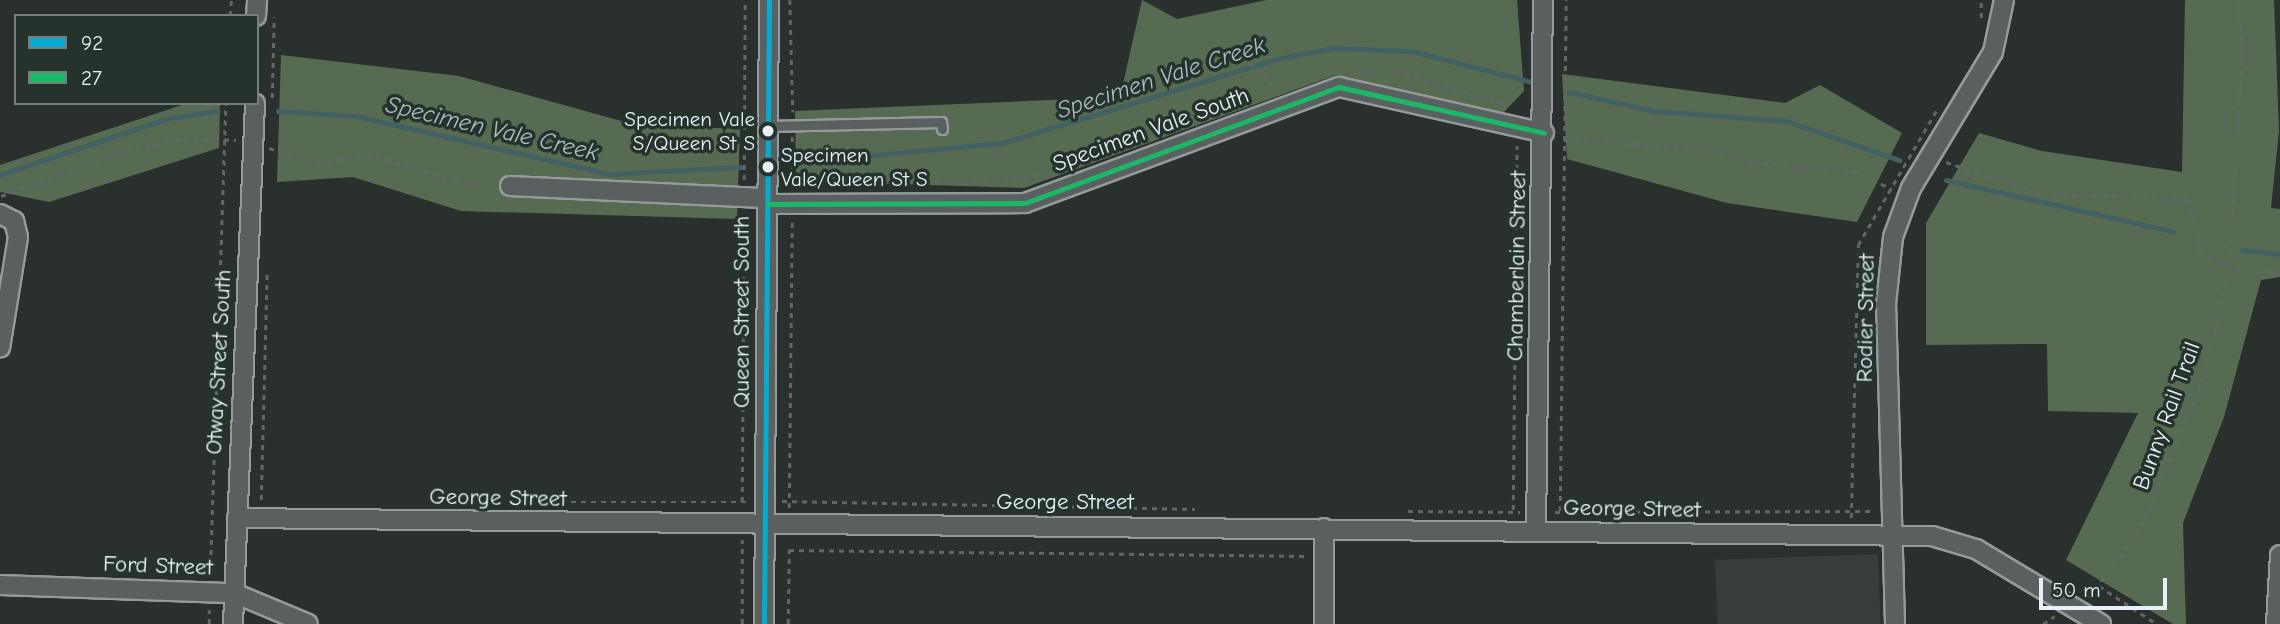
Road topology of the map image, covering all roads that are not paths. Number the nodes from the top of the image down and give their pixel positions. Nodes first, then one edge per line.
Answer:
1 (257, 0) edge
2 (769, 0) edge
3 (1543, 0) edge
4 (2004, 0) edge
5 (265, 14) edge
6 (263, 103) edge
7 (768, 126) junction
8 (942, 129) dead end
9 (1544, 133) junction
10 (510, 186) dead end
11 (768, 201) junction
12 (8, 218) edge
13 (0, 348) edge
14 (237, 518) junction
15 (765, 526) junction
16 (1324, 528) junction
17 (1536, 532) junction
18 (1892, 536) junction
19 (2280, 555) edge
20 (0, 585) edge
21 (234, 593) junction
22 (233, 624) edge
23 (308, 624) edge
24 (764, 624) edge
25 (1324, 624) edge
26 (1895, 624) edge
27 (2101, 624) edge
28 (2276, 624) edge

1 - 5 street
2 - 7 street, Queen Street South
3 - 9 street, Chamberlain Street
4 - 18 street, Rodier Street
6 - 14 street, Otway Street South
7 - 8 lane
7 - 11 street, Queen Street South
9 - 11 street, Specimen Vale South
9 - 17 street, Chamberlain Street
10 - 11 street, Specimen Vale South
11 - 15 street, Queen Street South
12 - 13 street
14 - 15 street, George Street
14 - 21 street, Otway Street South
15 - 16 street, George Street
15 - 24 street, Queen Street South
16 - 17 street, George Street
16 - 25 street
17 - 18 street, George Street
18 - 26 street, Rodier Street
18 - 27 street, George Street
19 - 28 street
20 - 21 street, Ford Street
21 - 22 street, Otway Street South
21 - 23 street, Ford Street

